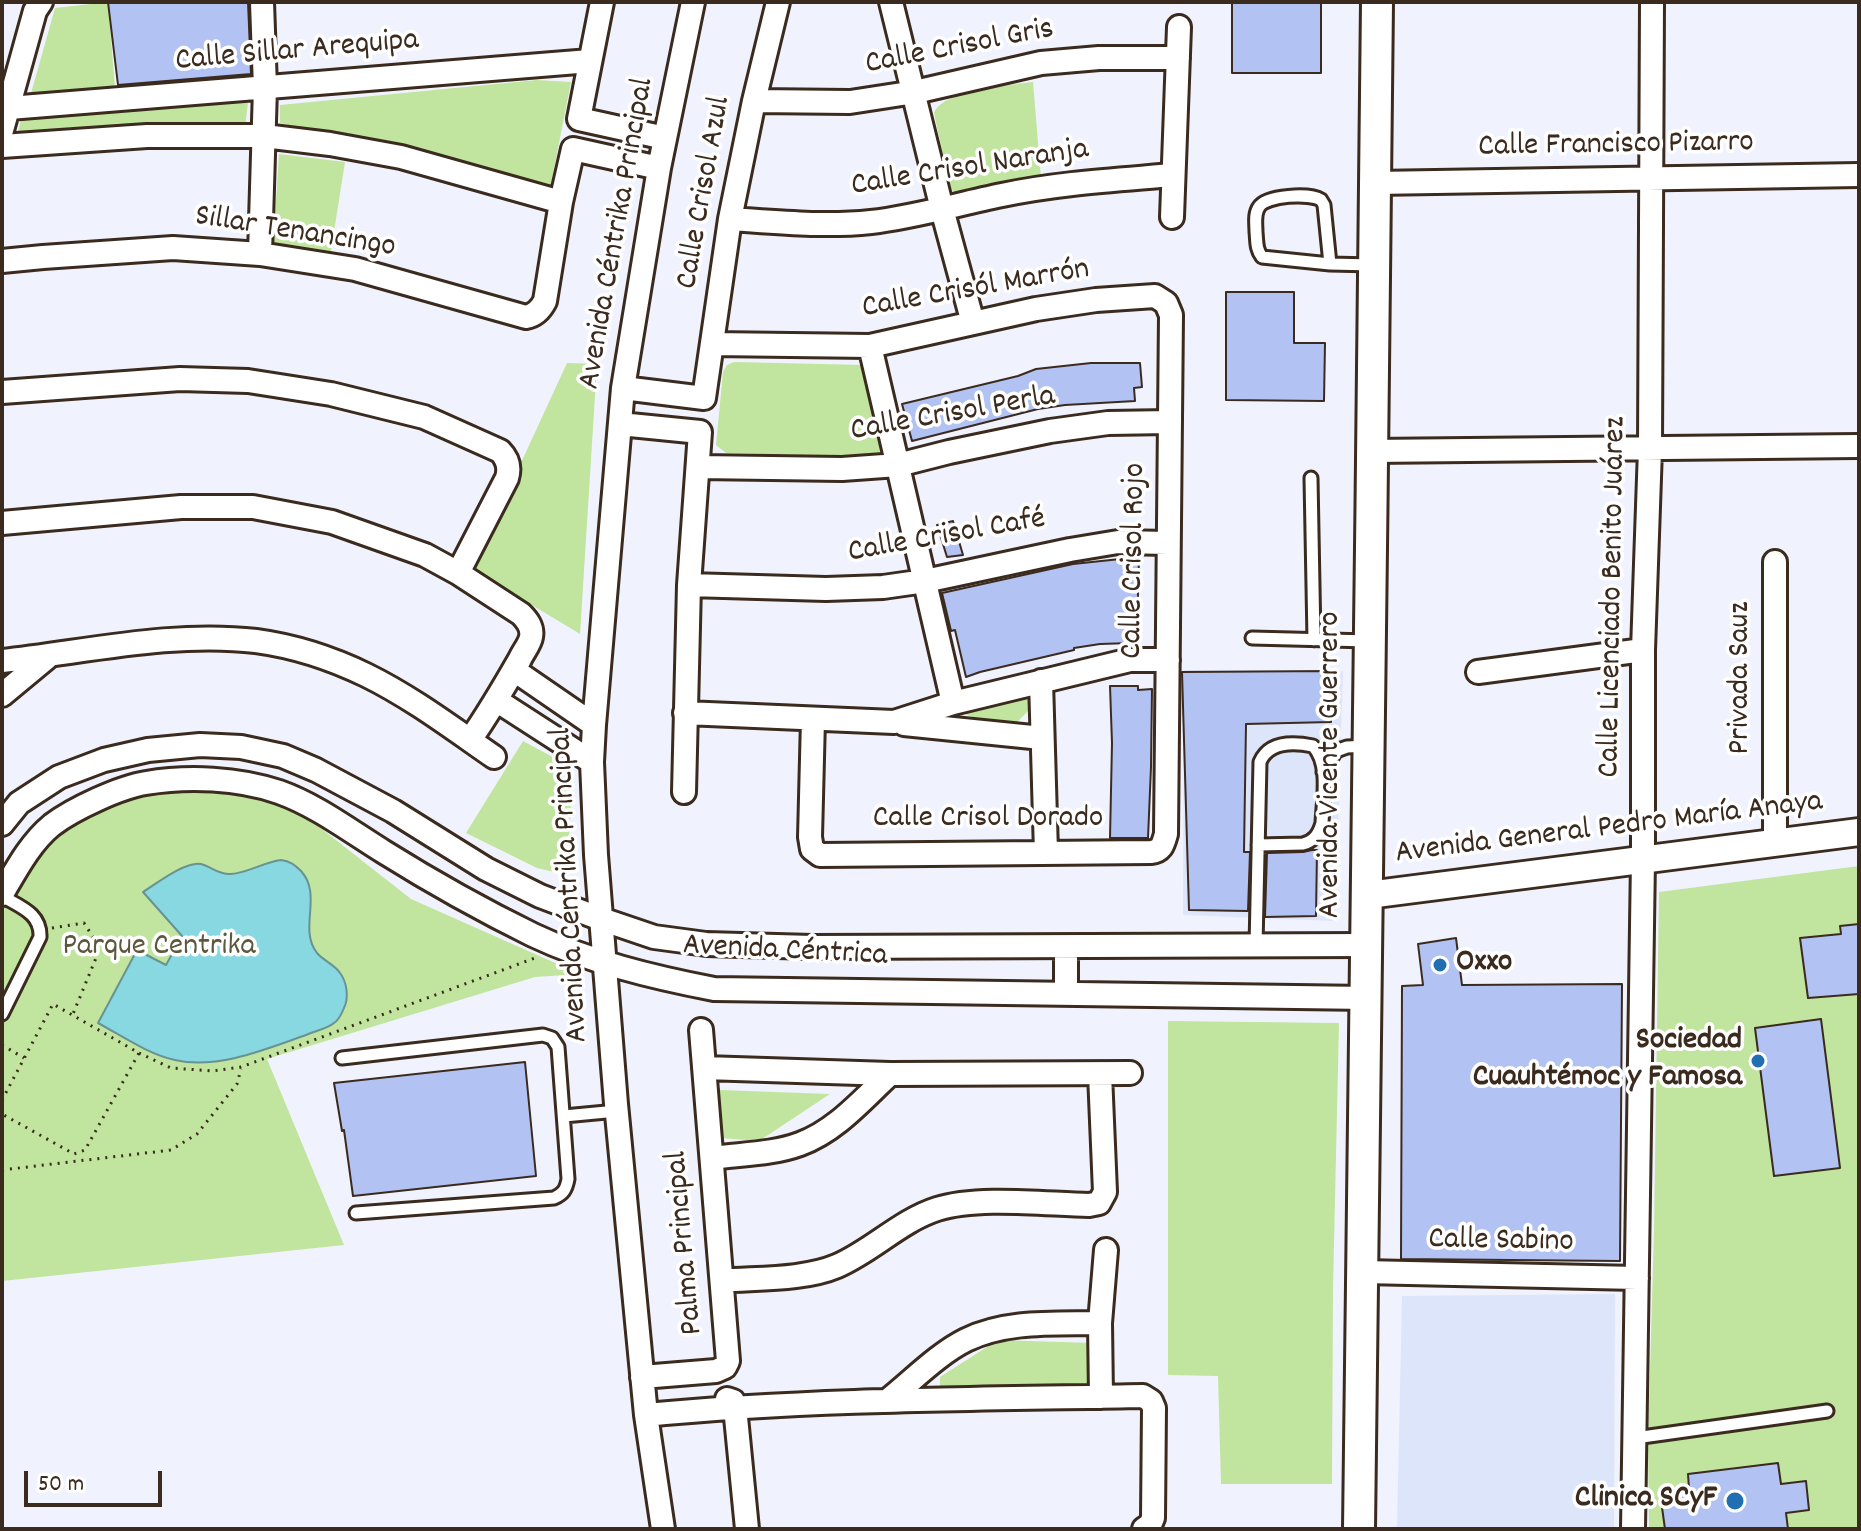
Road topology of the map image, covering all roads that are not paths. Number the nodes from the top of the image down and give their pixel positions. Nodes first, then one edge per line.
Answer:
1 (41, 2) edge
2 (262, 2) edge
3 (602, 2) edge
4 (693, 2) edge
5 (778, 2) edge
6 (891, 2) edge
7 (1377, 2) edge
8 (1652, 2) edge
9 (1179, 27) dead end
10 (1178, 58) junction
11 (590, 61) junction
12 (265, 88) junction
13 (915, 92) junction
14 (754, 101) junction
15 (9, 108) junction
16 (2, 130) edge
17 (264, 136) junction
18 (665, 138) junction
19 (2, 146) edge
20 (659, 168) junction
21 (1173, 175) junction
22 (1859, 175) edge
23 (1652, 178) junction
24 (1375, 183) junction
25 (561, 202) junction
26 (942, 209) junction
27 (1172, 217) dead end
28 (730, 219) junction
29 (260, 254) junction
30 (2, 261) edge
31 (1330, 264) junction
32 (1374, 265) junction
33 (1155, 296) joint
34 (973, 323) junction
35 (712, 344) junction
36 (870, 346) junction
37 (623, 388) junction
38 (2, 392) edge
39 (1170, 422) junction
40 (620, 424) junction
41 (1859, 446) edge
42 (1650, 449) junction
43 (1371, 451) junction
44 (898, 465) junction
45 (699, 467) junction
46 (1311, 478) dead end
47 (2, 523) edge
48 (1168, 543) junction
49 (1775, 562) dead end
50 (458, 573) junction
51 (925, 581) junction
52 (689, 585) junction
53 (1252, 638) dead end
54 (1314, 640) junction
55 (1370, 641) junction
56 (1643, 650) junction
57 (49, 656) junction
58 (1168, 660) junction
59 (2, 661) edge
60 (514, 670) junction
61 (1478, 672) dead end
62 (1041, 681) junction
63 (2, 695) edge
64 (496, 700) junction
65 (953, 703) junction
66 (685, 713) junction
67 (813, 719) junction
68 (894, 722) junction
69 (594, 725) junction
70 (1042, 738) junction
71 (470, 740) junction
72 (1369, 746) junction
73 (494, 757) dead end
74 (592, 762) junction
75 (1323, 773) junction
76 (684, 792) dead end
77 (2, 824) edge
78 (1859, 832) edge
79 (1166, 834) joint
80 (1775, 842) junction
81 (1258, 845) junction
82 (1046, 853) junction
83 (1643, 859) junction
84 (2, 895) edge
85 (1368, 895) junction
86 (601, 919) junction
87 (1368, 945) junction
88 (1256, 946) junction
89 (1066, 947) junction
90 (604, 962) junction
91 (1066, 994) junction
92 (1368, 998) junction
93 (2, 1014) edge
94 (701, 1030) dead end
95 (342, 1058) dead end
96 (704, 1068) junction
97 (1130, 1073) dead end
98 (890, 1074) junction
99 (1100, 1074) junction
100 (616, 1107) junction
101 (563, 1113) junction
102 (713, 1158) junction
103 (356, 1213) dead end
104 (1106, 1250) dead end
105 (1363, 1272) junction
106 (1637, 1278) junction
107 (722, 1281) junction
108 (1100, 1323) junction
109 (642, 1377) junction
110 (1101, 1397) junction
111 (888, 1400) junction
112 (735, 1407) junction
113 (645, 1410) junction
114 (1827, 1411) dead end
115 (1635, 1438) junction
116 (663, 1529) edge
117 (747, 1529) edge
118 (1144, 1529) edge
119 (1359, 1529) edge
120 (1633, 1529) edge

1 - 15 street
2 - 12 street
3 - 11 street
4 - 18 street, Avenida Céntrika Principal
5 - 14 street, Calle Crisol Azul
6 - 13 street
7 - 24 main road, Avenida Vicente Guerrero
8 - 23 street, Calle Licenciado Benito Juárez
9 - 10 street
10 - 13 street, Calle Crisol Gris
10 - 21 street
11 - 12 street, Calle Sillar Arequipa
11 - 18 street
12 - 15 street, Calle Sillar Arequipa
12 - 17 street
13 - 14 street, Calle Crisol Gris
13 - 26 street
14 - 28 street, Calle Crisol Azul
15 - 16 street
17 - 19 street
17 - 25 street
17 - 29 street
18 - 20 street, Avenida Céntrika Principal
20 - 25 street
20 - 37 street, Avenida Céntrika Principal
21 - 26 street, Calle Crisol Naranja
21 - 27 street
22 - 23 street, Calle Francisco Pizarro
23 - 24 street, Calle Francisco Pizarro
23 - 42 street, Calle Licenciado Benito Juárez
24 - 32 main road, Avenida Vicente Guerrero
25 - 29 street, Sillar Tenancingo
26 - 28 street, Calle Crisol Naranja
26 - 34 street
28 - 35 street, Calle Crisol Azul
29 - 30 street, Sillar Tenancingo
31 - 31 lane
31 - 32 lane
32 - 43 main road, Avenida Vicente Guerrero
33 - 34 street, Calle Crisól Marrón
33 - 39 street, Calle Crisol Rojo
34 - 36 street, Calle Crisól Marrón
35 - 36 street, Calle Crisól Marrón
35 - 37 street, Calle Crisol Azul
36 - 44 street
37 - 40 street, Avenida Céntrika Principal
38 - 50 street
39 - 44 street, Calle Crisol Perla
39 - 48 street, Calle Crisol Rojo
40 - 45 street
40 - 69 street, Avenida Céntrika Principal
41 - 42 street
42 - 43 street
42 - 56 street, Calle Licenciado Benito Juárez
43 - 55 main road, Avenida Vicente Guerrero
44 - 45 street, Calle Crisol Perla
44 - 51 street
45 - 52 street
46 - 54 lane
47 - 50 street
48 - 51 street, Calle Crisol Café
48 - 58 street, Calle Crisol Rojo
49 - 80 street, Privada Sauz
50 - 60 street
51 - 52 street, Calle Crisol Café
51 - 65 street
52 - 66 street
53 - 54 lane
54 - 55 lane
55 - 72 main road, Avenida Vicente Guerrero
56 - 61 street
56 - 83 street, Calle Licenciado Benito Juárez
57 - 59 street
57 - 63 street
57 - 71 street
58 - 62 street
58 - 79 street, Calle Crisol Rojo
60 - 64 street
60 - 69 street
62 - 65 street
62 - 70 street
64 - 71 street
64 - 74 street
65 - 68 street
66 - 67 street
66 - 76 street
67 - 68 street
67 - 82 street, Calle Crisol Dorado
68 - 70 street
69 - 74 street, Avenida Céntrika Principal
70 - 82 street
71 - 73 street
72 - 75 lane
72 - 85 main road, Avenida Vicente Guerrero
74 - 86 street, Avenida Céntrika Principal
75 - 81 lane
75 - 81 lane
77 - 86 street, Avenida Céntrica
78 - 80 street, Avenida General Pedro María Anaya
79 - 82 street, Calle Crisol Dorado
80 - 83 street, Avenida General Pedro María Anaya
81 - 88 lane
83 - 85 street, Avenida General Pedro María Anaya
83 - 106 street, Calle Licenciado Benito Juárez
84 - 90 street, Avenida Céntrica
84 - 93 lane
85 - 87 main road, Avenida Vicente Guerrero
86 - 89 street, Avenida Céntrica
86 - 90 street, Avenida Céntrika Principal
87 - 88 street, Avenida Céntrica
87 - 92 main road, Avenida Vicente Guerrero
88 - 89 street, Avenida Céntrica
89 - 91 street
90 - 91 street, Avenida Céntrica
90 - 100 street, Avenida Céntrika Principal
91 - 92 street, Avenida Céntrica
92 - 105 main road, Avenida Vicente Guerrero
94 - 96 street, Palma Principal
95 - 101 lane
96 - 98 street
96 - 102 street, Palma Principal
97 - 99 street
98 - 99 street
98 - 102 street
99 - 107 street
100 - 101 lane
100 - 109 street, Avenida Céntrika Principal
101 - 103 lane
102 - 107 street, Palma Principal
104 - 108 street
105 - 106 street, Calle Sabino
105 - 119 main road, Avenida Vicente Guerrero
106 - 115 street, Calle Licenciado Benito Juárez
107 - 109 street, Palma Principal
108 - 110 street
108 - 111 street
109 - 113 street, Avenida Céntrika Principal
110 - 111 street
110 - 118 street
111 - 112 street
112 - 113 street
112 - 117 street
113 - 116 street, Avenida Céntrika Principal
114 - 115 lane
115 - 120 street, Calle Licenciado Benito Juárez

